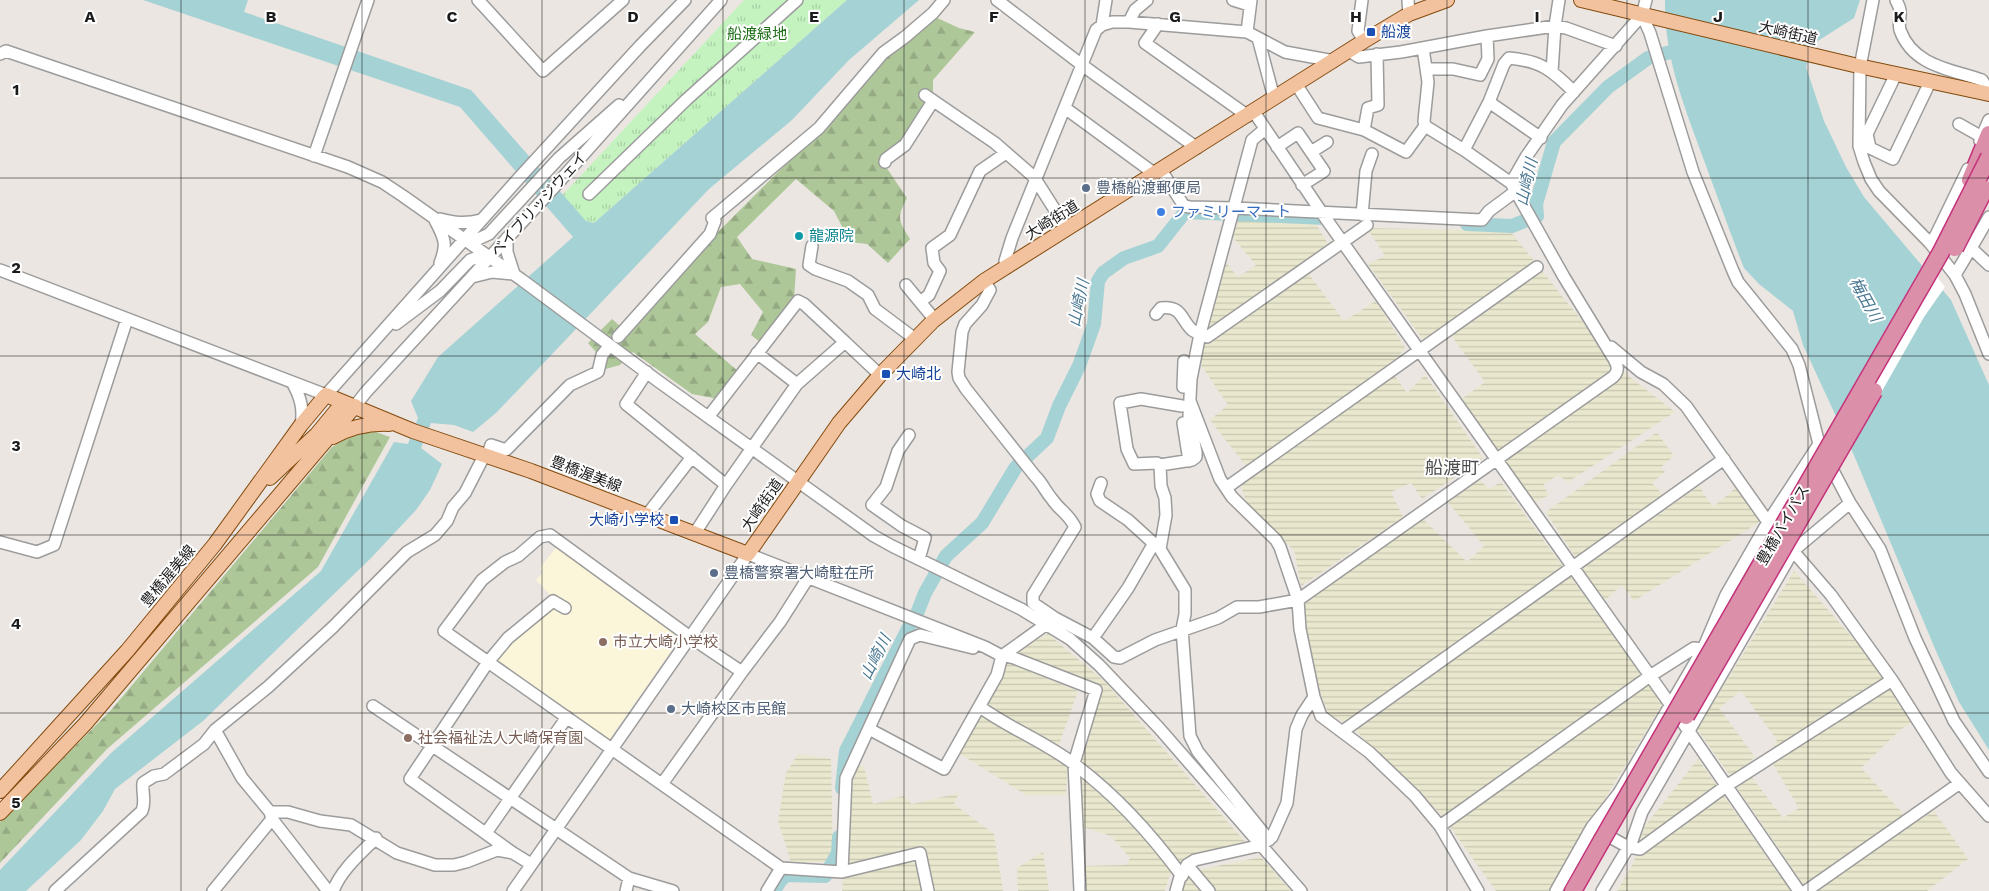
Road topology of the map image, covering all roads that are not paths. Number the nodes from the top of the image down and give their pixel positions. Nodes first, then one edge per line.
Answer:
1 (368, 0) edge
2 (478, 0) edge
3 (623, 0) edge
4 (685, 0) edge
5 (721, 0) edge
6 (798, 0) edge
7 (944, 0) edge
8 (997, 0) edge
9 (1106, 0) edge
10 (1147, 0) edge
11 (1233, 0) edge
12 (1362, 0) edge
13 (1447, 0) edge
14 (1559, 0) edge
15 (1581, 0) edge
16 (1873, 0) edge
17 (1250, 3) edge
18 (1901, 3) edge
19 (1644, 6) edge
20 (1408, 7) edge
21 (1130, 22) junction
22 (1158, 24) junction
23 (1102, 25) junction
24 (1555, 26) junction
25 (1247, 32) junction
26 (1487, 36) junction
27 (1258, 38) junction
28 (1364, 41) junction
29 (1616, 46) junction
30 (1423, 48) junction
31 (1349, 51) junction
32 (0, 54) edge
33 (1377, 54) junction
34 (1488, 60) junction
35 (1334, 61) junction
36 (1504, 64) junction
37 (1082, 65) junction
38 (1857, 66) junction
39 (1426, 69) junction
40 (1552, 72) junction
41 (1896, 74) junction
42 (647, 82) junction
43 (1930, 82) junction
44 (1296, 84) junction
45 (1574, 92) junction
46 (1986, 94) edge
47 (1274, 98) junction
48 (1489, 102) junction
49 (1065, 108) junction
50 (1251, 114) junction
51 (1989, 120) edge
52 (1959, 124) dead end
53 (1425, 126) junction
54 (1265, 129) junction
55 (1364, 130) junction
56 (1985, 135) edge
57 (1541, 138) junction
58 (1327, 142) dead end
59 (1277, 147) junction
60 (1197, 148) junction
61 (1464, 150) junction
62 (1311, 152) junction
63 (1006, 153) junction
64 (1372, 154) dead end
65 (314, 156) junction
66 (1989, 157) edge
67 (885, 162) dead end
68 (1158, 172) junction
69 (1036, 181) junction
70 (1989, 181) edge
71 (1302, 185) junction
72 (1513, 187) junction
73 (588, 194) dead end
74 (1989, 196) edge
75 (1233, 212) junction
76 (1325, 217) junction
77 (1965, 217) junction
78 (1989, 217) edge
79 (434, 218) junction
80 (482, 220) junction
81 (1365, 220) junction
82 (1067, 229) junction
83 (508, 238) junction
84 (464, 240) junction
85 (1343, 243) junction
86 (1930, 243) junction
87 (812, 246) dead end
88 (1971, 248) junction
89 (490, 257) junction
90 (1989, 265) edge
91 (1537, 267) dead end
92 (1006, 268) junction
93 (437, 269) junction
94 (0, 270) edge
95 (1955, 275) junction
96 (472, 277) junction
97 (518, 277) junction
98 (984, 281) junction
99 (906, 285) dead end
100 (920, 302) junction
101 (1156, 314) dead end
102 (127, 319) junction
103 (936, 320) junction
104 (1200, 334) junction
105 (618, 338) dead end
106 (915, 339) junction
107 (1602, 340) junction
108 (845, 342) junction
109 (370, 344) junction
110 (607, 350) dead end
111 (1419, 350) junction
112 (757, 353) junction
113 (1988, 357) edge
114 (1184, 361) dead end
115 (647, 372) junction
116 (880, 375) junction
117 (292, 382) junction
118 (797, 384) junction
119 (326, 395) junction
120 (1186, 403) junction
121 (355, 406) junction
122 (708, 416) junction
123 (397, 424) junction
124 (301, 425) junction
125 (908, 435) dead end
126 (327, 440) junction
127 (1820, 444) junction
128 (753, 448) junction
129 (485, 457) junction
130 (692, 457) junction
131 (1724, 459) junction
132 (1497, 460) junction
133 (1160, 465) junction
134 (799, 481) junction
135 (1101, 484) dead end
136 (726, 485) junction
137 (1226, 488) junction
138 (249, 497) junction
139 (1850, 503) junction
140 (647, 515) junction
141 (1768, 522) junction
142 (695, 533) junction
143 (0, 542) edge
144 (1157, 546) junction
145 (1793, 551) junction
146 (748, 554) junction
147 (919, 559) junction
148 (1573, 567) junction
149 (808, 578) junction
150 (1298, 600) junction
151 (565, 608) dead end
152 (1051, 621) junction
153 (1182, 629) junction
154 (690, 637) junction
155 (1094, 638) junction
156 (1702, 649) junction
157 (1002, 656) junction
158 (488, 662) junction
159 (742, 672) junction
160 (1650, 676) junction
161 (1892, 680) junction
162 (1314, 697) junction
163 (1670, 704) junction
164 (373, 706) dead end
165 (980, 707) junction
166 (92, 715) junction
167 (567, 717) junction
168 (869, 729) junction
169 (215, 730) junction
170 (1343, 731) junction
171 (1688, 731) junction
172 (433, 746) junction
173 (611, 748) junction
174 (1074, 763) junction
175 (1989, 772) edge
176 (1960, 783) junction
177 (662, 784) junction
178 (1726, 786) junction
179 (0, 791) edge
180 (510, 799) junction
181 (0, 805) edge
182 (0, 813) edge
183 (271, 816) junction
184 (1989, 816) edge
185 (1440, 826) junction
186 (1592, 827) junction
187 (555, 829) junction
188 (486, 833) junction
189 (376, 838) junction
190 (1265, 842) junction
191 (1607, 843) junction
192 (1628, 847) junction
193 (512, 853) junction
194 (531, 864) junction
195 (1187, 865) junction
196 (781, 868) junction
197 (833, 871) junction
198 (1182, 876) junction
199 (628, 878) junction
200 (61, 889) edge
201 (213, 891) edge
202 (328, 891) edge
203 (333, 891) edge
204 (512, 891) edge
205 (626, 891) edge
206 (673, 891) edge
207 (767, 891) edge
208 (928, 891) edge
209 (1080, 891) edge
210 (1176, 891) edge
211 (1209, 891) edge
212 (1301, 891) edge
213 (1478, 891) edge
214 (1556, 891) edge
215 (1573, 891) edge
216 (1585, 891) edge
217 (1602, 891) edge
218 (1799, 891) edge
219 (1806, 891) edge

1 - 65 street
2 - 3 street
4 - 80 street, ベイブリッジウェイ
5 - 42 street, ベイブリッジウェイ
6 - 73 street
7 - 105 street
8 - 37 street
9 - 23 street
10 - 21 street
11 - 17 street
12 - 28 street
13 - 20 main road, 大崎街道
14 - 24 street
15 - 19 main road, 大崎街道
16 - 38 street
17 - 25 street
18 - 46 street
19 - 29 street
19 - 38 main road, 大崎街道
19 - 127 street
20 - 28 main road, 大崎街道
21 - 22 street
21 - 23 street
22 - 25 street
22 - 50 street
23 - 37 street
24 - 26 street
24 - 29 street
24 - 40 street
25 - 27 street
26 - 30 street
26 - 34 street
27 - 35 street
27 - 47 street
28 - 31 main road, 大崎街道
29 - 45 street
30 - 33 street
30 - 39 street
31 - 33 street
31 - 35 main road, 大崎街道
32 - 65 street
33 - 55 street
34 - 36 street
34 - 39 street
35 - 44 main road, 大崎街道
36 - 40 street
36 - 48 street
37 - 49 street
37 - 60 street
38 - 41 main road, 大崎街道
38 - 86 street
39 - 53 street
40 - 45 street
41 - 43 main road, 大崎街道
41 - 43 street
42 - 83 street, ベイブリッジウェイ
42 - 84 street
43 - 46 main road, 大崎街道
44 - 47 main road, 大崎街道
44 - 55 street
45 - 57 street
47 - 50 main road, 大崎街道
48 - 57 street
48 - 61 street
49 - 68 street
49 - 69 street
50 - 54 street
50 - 60 main road, 大崎街道
51 - 56 street
52 - 56 street
53 - 55 street
53 - 61 street
54 - 59 street
54 - 75 street
56 - 77 highway, bridge
56 - 86 street
57 - 72 street
58 - 62 street
59 - 62 street
59 - 71 street
60 - 68 main road, 大崎街道
61 - 72 street
62 - 71 street
63 - 67 street
63 - 69 street
63 - 100 street
64 - 81 street
65 - 79 street
66 - 77 highway, 豊橋バイパス, bridge
68 - 75 street
68 - 82 main road, 大崎街道
69 - 82 street
69 - 92 street
70 - 77 highway, 豊橋バイパス, bridge
71 - 76 street
72 - 81 street
72 - 107 street
74 - 77 highway, bridge
75 - 76 street
75 - 104 street
76 - 81 street
76 - 85 street
77 - 191 highway, 豊橋バイパス, bridge
78 - 88 street
79 - 80 street
79 - 84 street
79 - 93 street
80 - 84 street, ベイブリッジウェイ
81 - 85 street
82 - 92 main road, 大崎街道
83 - 89 street, ベイブリッジウェイ
83 - 97 street
84 - 89 street
84 - 93 street, ベイブリッジウェイ
85 - 104 street
85 - 111 street
86 - 95 street
87 - 106 street
88 - 90 street
88 - 95 street
89 - 96 street, ベイブリッジウェイ
89 - 97 street
89 - 109 street
91 - 111 street
92 - 98 main road, 大崎街道
93 - 109 street, ベイブリッジウェイ
94 - 102 street
95 - 113 street
96 - 97 street
96 - 121 street, ベイブリッジウェイ
97 - 115 street
98 - 103 main road, 大崎街道
98 - 152 street
99 - 100 street
100 - 103 street
101 - 104 street
102 - 117 street
102 - 143 street
103 - 106 main road, 大崎街道
104 - 120 street
106 - 116 main road, 大崎街道
107 - 131 street
107 - 132 street
108 - 112 street
108 - 116 street
108 - 118 street
109 - 119 street, ベイブリッジウェイ
110 - 129 street
111 - 132 street
111 - 137 street
112 - 118 street
112 - 122 street
114 - 120 street
115 - 122 street
115 - 130 street
116 - 134 main road, 大崎街道
117 - 119 street
117 - 124 street
118 - 128 street
119 - 121 main road, 豊橋渥美線
119 - 124 main road, 豊橋渥美線
120 - 133 street
120 - 133 street
120 - 137 street
121 - 123 main road, 豊橋渥美線
121 - 126 main road
121 - 138 main road
122 - 128 street
123 - 126 main road
123 - 129 main road, 豊橋渥美線
124 - 138 main road, 豊橋渥美線
125 - 147 street
126 - 166 main road
127 - 139 street
127 - 141 street
128 - 134 street
128 - 136 street
129 - 140 main road, 豊橋渥美線
129 - 169 street
130 - 136 street
130 - 140 street
131 - 141 street
131 - 148 street
132 - 148 street
132 - 150 street
133 - 144 street
134 - 146 main road, 大崎街道
134 - 147 street
135 - 144 street
136 - 142 street
137 - 150 street
138 - 179 main road, 豊橋渥美線
139 - 145 street
139 - 175 street
140 - 142 main road, 豊橋渥美線
141 - 145 street
141 - 156 street
142 - 146 main road, 豊橋渥美線
144 - 153 street
144 - 155 street
145 - 161 street
145 - 171 street
146 - 149 street
146 - 154 street
147 - 152 street
148 - 160 street
148 - 170 street
149 - 157 street
149 - 159 street
150 - 153 street
150 - 162 street
151 - 158 street
152 - 155 street
152 - 157 street
152 - 190 street
153 - 155 street
153 - 190 street
154 - 158 street
154 - 159 street
154 - 173 street
156 - 160 street
156 - 163 street
157 - 165 street
157 - 168 street
157 - 174 street
158 - 167 street
158 - 172 street
159 - 177 street
160 - 163 street
160 - 185 street
161 - 176 street
161 - 178 street
162 - 170 street
162 - 190 street
163 - 171 street
163 - 186 street
164 - 172 street
165 - 168 street
165 - 174 street
166 - 181 street
166 - 182 main road
167 - 173 street
167 - 180 street
168 - 197 street
169 - 183 street
169 - 200 street
170 - 185 street
171 - 178 street
171 - 192 street
172 - 180 street
172 - 188 street
173 - 177 street
173 - 187 street
174 - 198 street
174 - 209 street
176 - 184 street
176 - 219 street
177 - 196 street
178 - 192 street
178 - 218 street
180 - 187 street
180 - 188 street
183 - 189 street
183 - 201 street
183 - 202 street
185 - 213 street
186 - 192 street
186 - 214 street
187 - 194 street
187 - 199 street
188 - 193 street
189 - 193 street
189 - 203 street
190 - 195 street
190 - 212 street
191 - 215 highway, 豊橋バイパス
191 - 216 highway, 豊橋バイパス
192 - 217 street
193 - 194 street
194 - 204 street
195 - 198 street
195 - 211 street
196 - 197 street
196 - 207 street
197 - 208 street
198 - 210 street
199 - 205 street
199 - 206 street

